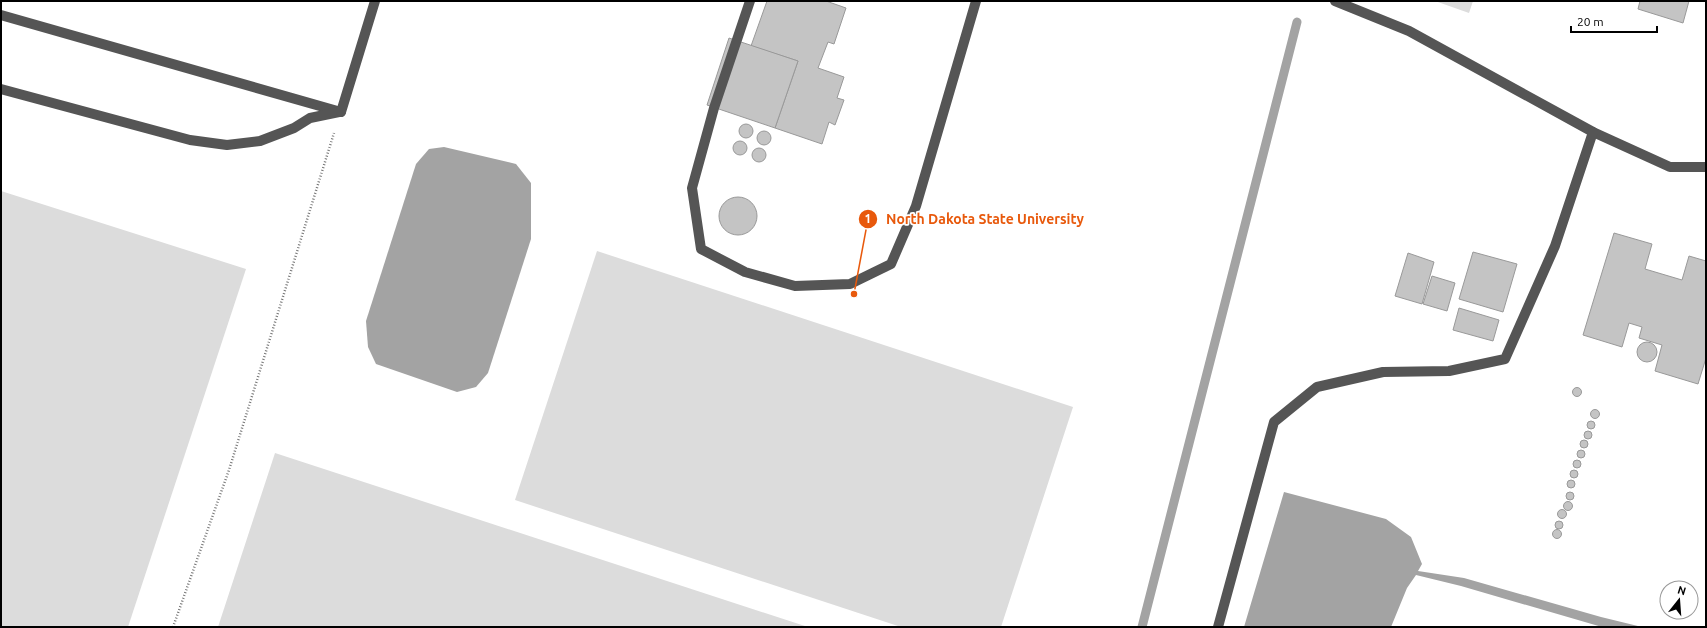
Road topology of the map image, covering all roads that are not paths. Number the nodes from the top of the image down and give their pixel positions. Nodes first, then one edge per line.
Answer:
1 (375, 1) edge
2 (750, 1) edge
3 (976, 1) edge
4 (1335, 1) edge
5 (1, 15) edge
6 (1, 89) edge
7 (341, 112) junction
8 (1593, 132) junction
9 (1706, 167) edge
10 (1218, 627) edge

1 - 7 street
2 - 3 street
4 - 8 street
5 - 7 street
6 - 7 street
8 - 9 street
8 - 10 street

